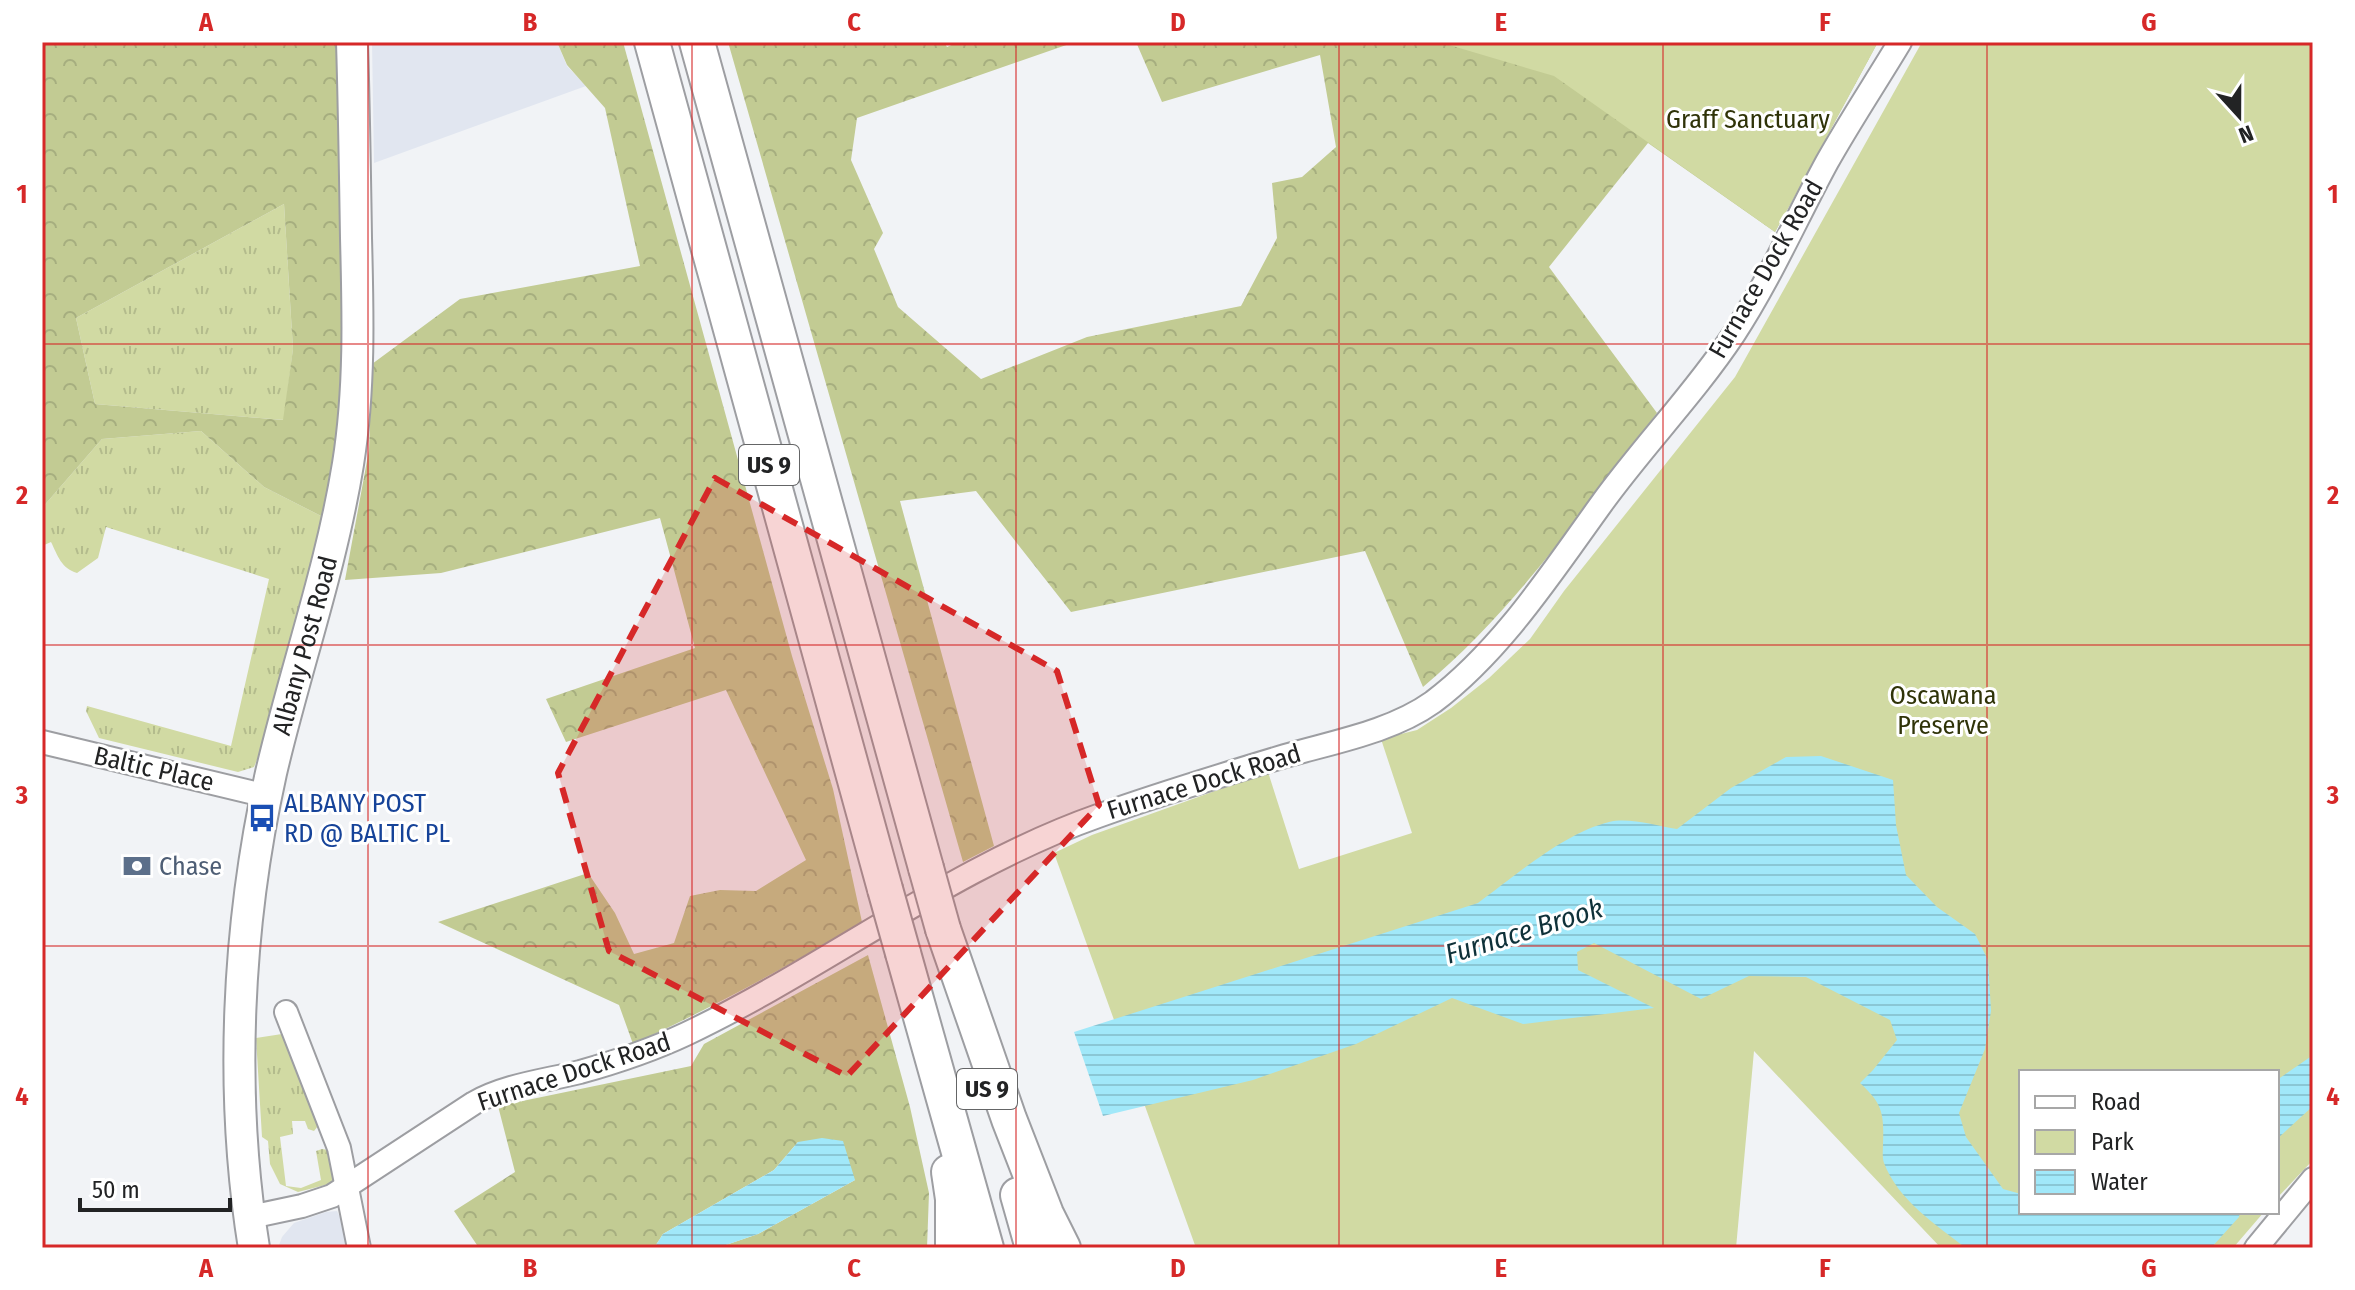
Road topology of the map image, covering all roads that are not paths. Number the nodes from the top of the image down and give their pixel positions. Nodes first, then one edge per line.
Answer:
1 (352, 42) edge
2 (652, 42) edge
3 (697, 42) edge
4 (1900, 42) edge
5 (42, 742) edge
6 (267, 796) junction
7 (943, 929) junction
8 (903, 953) junction
9 (286, 1012) dead end
10 (2313, 1179) edge
11 (347, 1186) junction
12 (250, 1217) junction
13 (254, 1248) edge
14 (359, 1248) edge
15 (953, 1248) edge
16 (986, 1248) edge
17 (1033, 1248) edge
18 (1063, 1248) edge
19 (2256, 1248) edge

1 - 6 main road, Albany Post Road
2 - 8 highway, US 9, bridge
3 - 7 highway, US 9, bridge
4 - 11 street, Furnace Dock Road
5 - 6 street, Baltic Place
6 - 12 main road, Albany Post Road
7 - 17 highway, US 9
7 - 18 highway
8 - 15 highway
8 - 16 highway, US 9
9 - 11 street
10 - 19 street
11 - 12 street, Furnace Dock Road
11 - 14 street
12 - 13 main road, Albany Post Road

